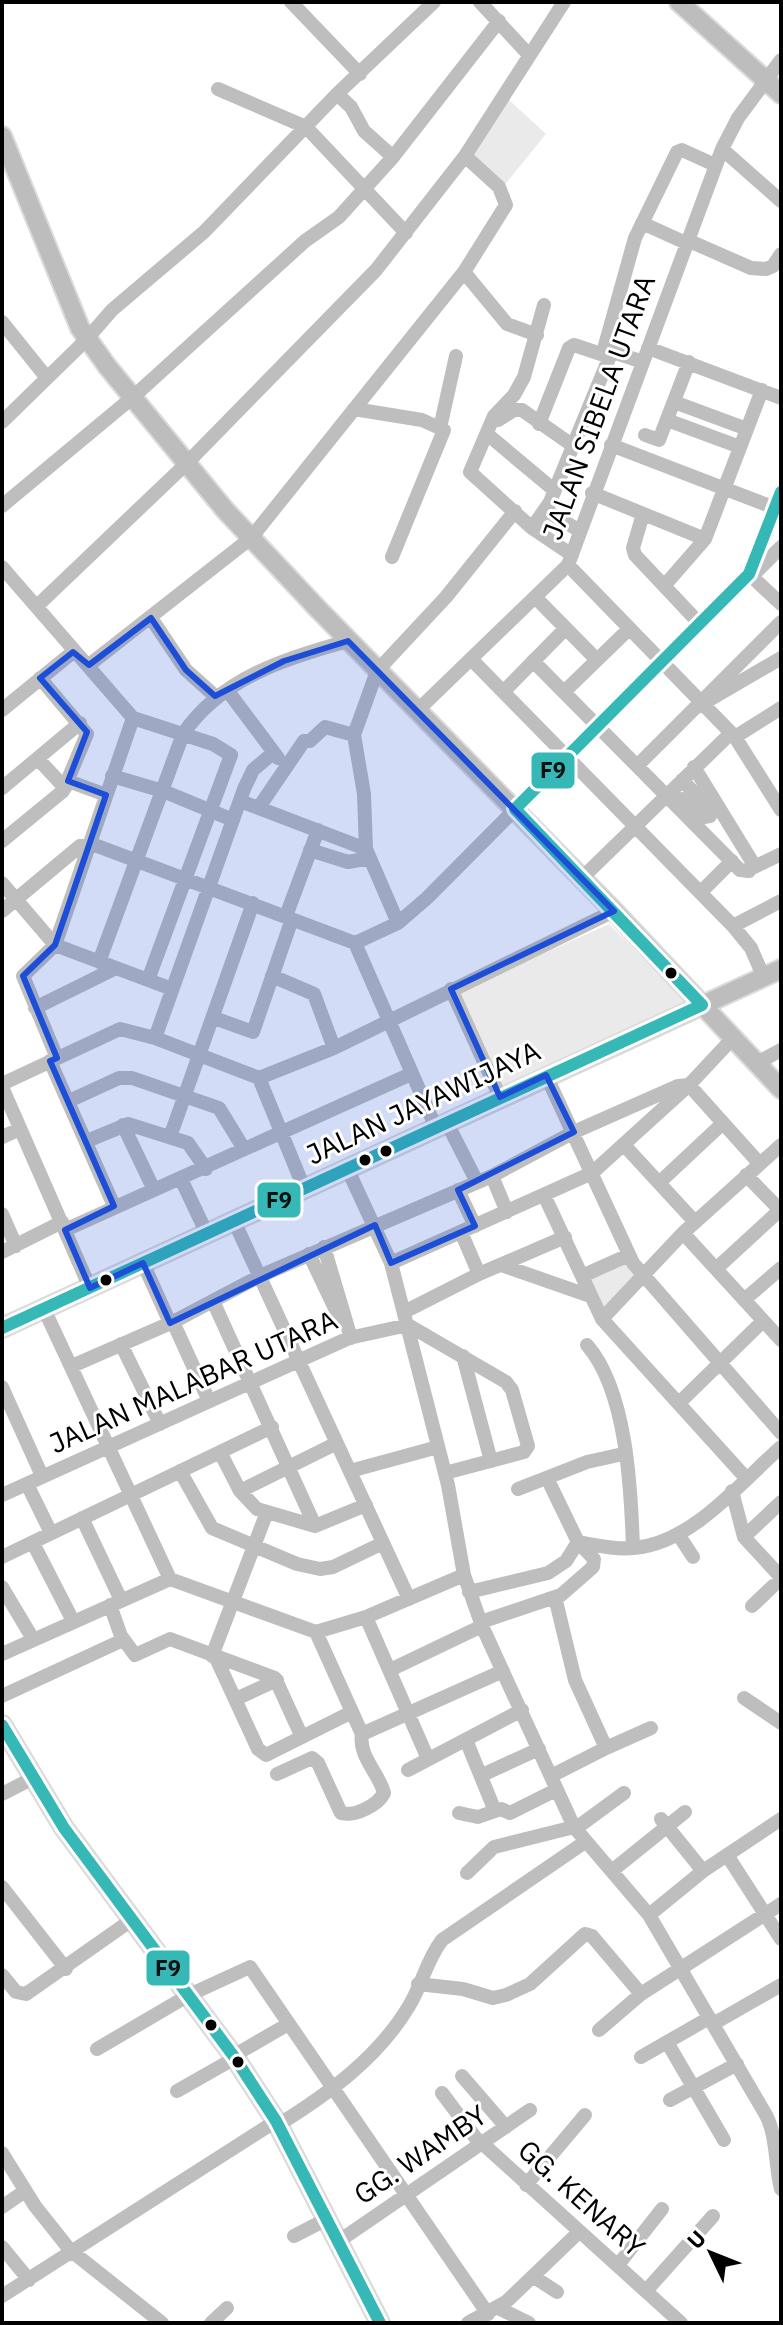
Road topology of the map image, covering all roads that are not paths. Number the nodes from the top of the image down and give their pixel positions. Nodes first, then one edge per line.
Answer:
1 (291, 2) edge
2 (434, 2) edge
3 (480, 2) edge
4 (564, 2) edge
5 (679, 2) edge
6 (499, 21) junction
7 (529, 55) junction
8 (781, 60) edge
9 (360, 74) junction
10 (765, 81) junction
11 (218, 89) dead end
12 (337, 94) junction
13 (781, 94) edge
14 (306, 127) junction
15 (2, 136) edge
16 (722, 149) junction
17 (465, 156) junction
18 (393, 157) junction
19 (715, 165) junction
20 (364, 191) junction
21 (781, 201) edge
22 (642, 223) junction
23 (406, 233) junction
24 (686, 242) junction
25 (781, 254) edge
26 (464, 272) junction
27 (544, 305) dead end
28 (2, 322) edge
29 (537, 335) junction
30 (86, 340) junction
31 (456, 356) dead end
32 (610, 356) junction
33 (644, 358) junction
34 (689, 362) junction
35 (47, 378) junction
36 (762, 390) junction
37 (133, 397) junction
38 (781, 398) edge
39 (674, 402) junction
40 (354, 409) junction
41 (4, 416) edge
42 (667, 420) junction
43 (539, 424) junction
44 (440, 428) junction
45 (747, 429) junction
46 (488, 432) junction
47 (645, 435) dead end
48 (572, 445) junction
49 (611, 445) junction
50 (740, 447) junction
51 (187, 463) junction
52 (724, 489) junction
53 (554, 490) junction
54 (592, 493) junction
55 (778, 503) edge
56 (2, 506) edge
57 (545, 510) junction
58 (515, 511) junction
59 (643, 514) junction
60 (532, 528) junction
61 (580, 531) junction
62 (251, 538) junction
63 (705, 539) junction
64 (781, 547) edge
65 (392, 557) dead end
66 (570, 560) junction
67 (2, 567) edge
68 (750, 575) junction
69 (664, 586) junction
70 (535, 597) junction
71 (781, 604) edge
72 (37, 606) junction
73 (151, 618) junction
74 (781, 622) edge
75 (699, 623) junction
76 (565, 629) junction
77 (629, 629) junction
78 (349, 643) junction
79 (73, 652) junction
80 (781, 658) edge
81 (472, 660) junction
82 (597, 660) junction
83 (533, 661) junction
84 (661, 661) junction
85 (89, 665) junction
86 (374, 668) junction
87 (40, 678) junction
88 (504, 691) junction
89 (564, 692) junction
90 (221, 693) junction
91 (702, 702) junction
92 (781, 708) edge
93 (2, 710) edge
94 (418, 710) junction
95 (133, 718) junction
96 (80, 723) junction
97 (597, 725) junction
98 (183, 734) junction
99 (354, 735) junction
100 (733, 735) junction
101 (273, 753) junction
102 (567, 756) junction
103 (38, 759) junction
104 (283, 765) dead end
105 (637, 766) junction
106 (694, 767) junction
107 (112, 776) junction
108 (66, 784) junction
109 (2, 788) edge
110 (674, 789) junction
111 (163, 791) junction
112 (106, 795) junction
113 (240, 801) junction
114 (259, 807) junction
115 (515, 809) junction
116 (781, 810) edge
117 (210, 811) junction
118 (233, 820) junction
119 (636, 826) junction
120 (318, 830) junction
121 (2, 841) edge
122 (92, 844) junction
123 (310, 850) junction
124 (368, 853) junction
125 (781, 854) edge
126 (138, 859) junction
127 (732, 861) junction
128 (752, 868) junction
129 (187, 877) junction
130 (582, 878) junction
131 (2, 883) edge
132 (210, 886) junction
133 (701, 892) junction
134 (16, 900) junction
135 (781, 901) edge
136 (253, 903) junction
137 (2, 911) edge
138 (614, 911) junction
139 (289, 917) junction
140 (398, 923) junction
141 (733, 926) junction
142 (355, 943) junction
143 (55, 945) junction
144 (99, 962) junction
145 (116, 968) junction
146 (781, 969) edge
147 (272, 976) junction
148 (764, 978) junction
149 (148, 980) junction
150 (172, 989) junction
151 (451, 989) junction
152 (702, 1005) junction
153 (35, 1008) junction
154 (214, 1018) junction
155 (388, 1022) junction
156 (155, 1038) junction
157 (733, 1038) junction
158 (334, 1048) junction
159 (781, 1050) edge
160 (199, 1057) junction
161 (54, 1059) junction
162 (757, 1063) junction
163 (411, 1074) junction
164 (546, 1075) junction
165 (259, 1078) junction
166 (2, 1085) edge
167 (689, 1085) junction
168 (781, 1089) edge
169 (183, 1097) junction
170 (500, 1097) junction
171 (69, 1101) junction
172 (723, 1123) junction
173 (123, 1125) junction
174 (441, 1125) junction
175 (20, 1129) junction
176 (280, 1132) junction
177 (574, 1132) junction
178 (2, 1137) edge
179 (170, 1137) junction
180 (87, 1141) junction
181 (624, 1145) junction
182 (781, 1145) edge
183 (244, 1149) junction
184 (759, 1163) junction
185 (347, 1168) junction
186 (206, 1169) junction
187 (592, 1173) junction
188 (746, 1175) junction
189 (492, 1176) junction
190 (181, 1179) junction
191 (661, 1181) junction
192 (477, 1182) junction
193 (304, 1188) junction
194 (154, 1190) junction
195 (458, 1190) junction
196 (544, 1195) junction
197 (114, 1206) junction
198 (781, 1210) edge
199 (507, 1212) junction
200 (2, 1214) edge
201 (234, 1221) junction
202 (375, 1225) junction
203 (64, 1226) junction
204 (689, 1227) junction
205 (468, 1229) junction
206 (207, 1234) junction
207 (565, 1237) junction
208 (16, 1246) junction
209 (324, 1247) junction
210 (2, 1252) edge
211 (309, 1254) junction
212 (629, 1255) junction
213 (143, 1263) junction
214 (391, 1263) junction
215 (501, 1265) junction
216 (717, 1268) junction
217 (780, 1270) edge
218 (479, 1274) junction
219 (642, 1275) junction
220 (260, 1276) junction
221 (582, 1276) junction
222 (90, 1288) junction
223 (590, 1296) junction
224 (744, 1300) junction
225 (213, 1301) junction
226 (44, 1309) junction
227 (406, 1318) junction
228 (602, 1319) junction
229 (763, 1321) junction
230 (172, 1322) junction
231 (2, 1328) edge
232 (350, 1338) junction
233 (781, 1340) edge
234 (121, 1344) junction
235 (587, 1345) dead end
236 (463, 1356) junction
237 (300, 1361) junction
238 (719, 1363) junction
239 (72, 1366) junction
240 (252, 1382) junction
241 (2, 1387) edge
242 (209, 1401) junction
243 (679, 1403) junction
244 (160, 1424) junction
245 (272, 1427) junction
246 (781, 1433) edge
247 (337, 1443) junction
248 (111, 1445) junction
249 (438, 1447) junction
250 (781, 1447) edge
251 (220, 1452) junction
252 (623, 1454) junction
253 (491, 1461) junction
254 (291, 1466) junction
255 (180, 1471) junction
256 (350, 1471) junction
257 (445, 1473) junction
258 (42, 1476) junction
259 (547, 1478) junction
260 (746, 1478) junction
261 (27, 1484) junction
262 (518, 1489) dead end
263 (240, 1491) junction
264 (732, 1491) junction
265 (2, 1495) edge
266 (132, 1495) junction
267 (781, 1502) edge
268 (366, 1505) junction
269 (267, 1512) junction
270 (82, 1518) junction
271 (315, 1526) junction
272 (51, 1533) junction
273 (678, 1534) junction
274 (744, 1537) junction
275 (578, 1542) junction
276 (33, 1543) junction
277 (383, 1543) junction
278 (254, 1548) junction
279 (633, 1548) junction
280 (2, 1557) edge
281 (693, 1557) dead end
282 (464, 1575) junction
283 (170, 1579) junction
284 (778, 1583) edge
285 (2, 1587) edge
286 (469, 1592) junction
287 (555, 1597) junction
288 (409, 1599) junction
289 (234, 1600) junction
290 (115, 1603) junction
291 (752, 1606) dead end
292 (366, 1617) junction
293 (73, 1621) junction
294 (481, 1624) junction
295 (316, 1632) junction
296 (33, 1639) junction
297 (123, 1640) junction
298 (2, 1654) edge
299 (214, 1657) junction
300 (390, 1670) junction
301 (503, 1671) junction
302 (277, 1680) junction
303 (2, 1696) edge
304 (744, 1698) dead end
305 (236, 1699) junction
306 (522, 1710) junction
307 (352, 1712) junction
308 (408, 1716) junction
309 (781, 1723) edge
310 (2, 1725) edge
311 (651, 1728) dead end
312 (362, 1734) junction
313 (301, 1735) junction
314 (466, 1740) junction
315 (606, 1748) junction
316 (539, 1749) junction
317 (428, 1759) junction
318 (408, 1770) dead end
319 (277, 1774) dead end
320 (482, 1775) junction
321 (33, 1778) junction
322 (553, 1783) junction
323 (624, 1793) dead end
324 (2, 1794) edge
325 (495, 1811) junction
326 (685, 1812) dead end
327 (459, 1813) dead end
328 (781, 1819) edge
329 (664, 1822) junction
330 (575, 1828) junction
331 (585, 1842) junction
332 (727, 1855) junction
333 (613, 1870) junction
334 (703, 1871) junction
335 (467, 1873) dead end
336 (2, 1887) edge
337 (781, 1904) edge
338 (764, 1913) junction
339 (649, 1915) junction
340 (133, 1919) junction
341 (781, 1939) edge
342 (681, 1968) junction
343 (66, 1969) junction
344 (2, 1975) edge
345 (418, 1984) junction
346 (781, 1985) edge
347 (641, 1994) junction
348 (189, 1995) junction
349 (711, 2021) junction
350 (285, 2026) dead end
351 (599, 2030) dead end
352 (667, 2042) junction
353 (97, 2049) dead end
354 (234, 2057) junction
355 (641, 2057) dead end
356 (737, 2064) junction
357 (462, 2076) dead end
358 (695, 2087) junction
359 (336, 2089) junction
360 (177, 2091) dead end
361 (442, 2093) dead end
362 (670, 2100) dead end
363 (530, 2110) dead end
364 (585, 2115) dead end
365 (277, 2123) junction
366 (506, 2127) junction
367 (777, 2131) edge
368 (724, 2140) dead end
369 (482, 2144) junction
370 (2, 2153) edge
371 (526, 2185) junction
372 (781, 2189) edge
373 (25, 2191) junction
374 (407, 2195) junction
375 (2, 2207) edge
376 (662, 2209) dead end
377 (713, 2216) dead end
378 (327, 2219) junction
379 (579, 2232) junction
380 (294, 2236) dead end
381 (339, 2241) junction
382 (2, 2247) edge
383 (70, 2250) junction
384 (618, 2265) junction
385 (534, 2277) junction
386 (29, 2280) junction
387 (646, 2291) junction
388 (557, 2292) dead end
389 (2, 2296) edge
390 (227, 2308) dead end
391 (493, 2311) junction
392 (513, 2320) edge
393 (377, 2322) edge
394 (162, 2323) edge
395 (211, 2323) edge
396 (468, 2323) edge
397 (529, 2323) edge
398 (681, 2323) edge

1 - 9 street
2 - 9 street
3 - 6 street
4 - 7 street
5 - 10 main road
6 - 7 street
6 - 18 street
7 - 17 street
8 - 10 street, JALAN SIBELA UTARA
9 - 12 street
10 - 13 main road
10 - 16 street, JALAN SIBELA UTARA
11 - 14 street
12 - 14 street
12 - 18 street
14 - 20 street
14 - 30 street
15 - 30 main road
16 - 19 street, JALAN SIBELA UTARA
16 - 21 street
17 - 23 street
17 - 26 street
18 - 20 street
19 - 22 street
19 - 24 street, JALAN SIBELA UTARA
20 - 23 street
20 - 37 street
22 - 24 street
22 - 33 street
23 - 51 street
24 - 25 street
24 - 33 street, JALAN SIBELA UTARA
26 - 29 street
26 - 40 street
27 - 29 street
28 - 35 street
29 - 46 street
30 - 35 street
30 - 37 main road
31 - 44 street
32 - 33 street
32 - 43 street
32 - 48 street
33 - 34 street
33 - 49 street, JALAN SIBELA UTARA
34 - 36 street
34 - 39 street
35 - 41 street
36 - 38 street
36 - 45 street
37 - 51 main road
37 - 56 street
39 - 42 street
39 - 45 street
40 - 44 street
40 - 62 street
42 - 47 street
42 - 50 street
43 - 46 street
43 - 48 street
44 - 65 street
45 - 50 street
46 - 53 street
46 - 58 street
48 - 53 street
49 - 52 street
49 - 54 street, JALAN SIBELA UTARA
50 - 52 street
51 - 62 main road
51 - 72 street
52 - 55 street
52 - 63 street
53 - 57 street
54 - 59 street
54 - 61 street, JALAN SIBELA UTARA
55 - 68 street
57 - 60 street
57 - 61 street
58 - 60 street
58 - 86 street
59 - 63 street
59 - 69 street
60 - 66 street
61 - 66 street, JALAN SIBELA UTARA
62 - 73 street
62 - 78 main road
63 - 69 street
64 - 68 street
66 - 70 street, JALAN SIBELA UTARA
66 - 77 street
67 - 72 street
68 - 71 street
68 - 75 street
69 - 75 street
70 - 76 street
70 - 81 street, JALAN SIBELA UTARA
72 - 79 street
73 - 85 street
73 - 90 street
74 - 91 street
75 - 84 street
76 - 82 street
76 - 83 street
77 - 82 street
77 - 84 street
78 - 86 main road
78 - 90 street
79 - 85 street
79 - 87 street
80 - 91 street
81 - 88 street
81 - 94 street, JALAN SIBELA UTARA
82 - 89 street
83 - 88 street
83 - 89 street
84 - 91 street
84 - 97 street
85 - 95 street
86 - 94 main road
86 - 99 street
87 - 93 street
87 - 96 street
88 - 102 street
89 - 97 street
90 - 98 street
90 - 101 street
91 - 100 street
91 - 105 street
92 - 100 street
94 - 115 main road
95 - 98 street
95 - 107 street
96 - 103 street
96 - 108 street
97 - 102 street
97 - 105 street
98 - 111 street
98 - 117 street
99 - 114 street
99 - 124 street
100 - 106 street
100 - 116 street
101 - 104 street
101 - 113 street
102 - 115 street
102 - 119 street
103 - 108 street
103 - 109 street
105 - 110 street
106 - 110 street
106 - 128 street
107 - 111 street
107 - 112 street
108 - 112 street
108 - 121 street
110 - 119 street
110 - 127 street
111 - 117 street
111 - 126 street
112 - 122 street
113 - 114 street
113 - 118 street
114 - 120 street
115 - 130 main road
115 - 140 street
117 - 118 street
117 - 129 street
118 - 132 street
119 - 130 street
119 - 133 street
120 - 123 street
120 - 124 street
122 - 126 street
122 - 134 street
122 - 143 street
123 - 124 street
123 - 139 street
124 - 140 street
125 - 128 street
126 - 129 street
126 - 144 street
127 - 128 street
127 - 133 street
129 - 132 street
129 - 149 street
130 - 138 main road
131 - 134 street
132 - 136 street
132 - 150 street
133 - 141 street
134 - 137 street
134 - 143 street
135 - 141 street
136 - 139 street
136 - 154 street
138 - 151 street
138 - 152 main road
139 - 142 street
139 - 147 street
140 - 142 street
141 - 148 street
142 - 155 street
143 - 144 street
143 - 153 street
144 - 145 street
145 - 149 street
145 - 153 street
146 - 148 main road, JALAN JAYAWIJAYA
147 - 154 street
147 - 158 street
148 - 152 main road, JALAN JAYAWIJAYA
149 - 150 street
150 - 156 street
151 - 155 street
151 - 170 street
152 - 157 main road
152 - 164 main road, JALAN JAYAWIJAYA
153 - 161 street
154 - 160 street
155 - 158 street
155 - 163 street
156 - 160 street
156 - 161 street
157 - 162 main road
157 - 167 street
158 - 165 street
159 - 162 street
160 - 165 street
160 - 169 street
161 - 166 street
161 - 171 street
162 - 168 main road
163 - 174 street
163 - 176 street
164 - 170 main road, JALAN JAYAWIJAYA
164 - 177 street
165 - 176 street
166 - 175 street
167 - 172 street
167 - 177 street
167 - 181 street
169 - 171 street
169 - 179 street
169 - 183 street
170 - 174 main road, JALAN JAYAWIJAYA
171 - 180 street
172 - 184 street
172 - 191 street
173 - 179 street
173 - 180 street
173 - 194 street
174 - 185 main road, JALAN JAYAWIJAYA
174 - 192 street
175 - 178 street
175 - 203 street
176 - 183 street
176 - 193 street
177 - 187 street
177 - 189 street
179 - 186 street
180 - 197 street
181 - 187 street
181 - 191 street
182 - 184 street
183 - 186 street
184 - 188 street
185 - 193 main road, JALAN JAYAWIJAYA
185 - 202 street
186 - 190 street
187 - 196 street
187 - 212 street
188 - 198 street
188 - 204 street
189 - 192 street
189 - 199 street
190 - 194 street
190 - 206 street
191 - 204 street
192 - 195 street
193 - 201 main road, JALAN JAYAWIJAYA
194 - 197 street
195 - 202 street
195 - 205 street
196 - 199 street
196 - 207 street
197 - 203 street
198 - 216 street
199 - 205 street
200 - 208 street
201 - 206 main road, JALAN JAYAWIJAYA
201 - 220 street
202 - 209 street
202 - 214 street
203 - 208 street
203 - 222 street
204 - 216 street
204 - 219 street
205 - 214 street
205 - 218 street
206 - 213 main road, JALAN JAYAWIJAYA
207 - 215 street, JALAN MALABAR UTARA
207 - 221 street
208 - 210 street
209 - 211 street
209 - 232 street
211 - 220 street
211 - 232 street
212 - 219 street
212 - 221 street
213 - 222 main road, JALAN JAYAWIJAYA
213 - 230 street
214 - 227 street
215 - 218 street, JALAN MALABAR UTARA
215 - 223 street
216 - 224 street
217 - 224 street
218 - 227 street, JALAN MALABAR UTARA
219 - 228 street
219 - 238 street
220 - 225 street
220 - 237 street
221 - 223 street
222 - 226 main road, JALAN JAYAWIJAYA
223 - 228 street
224 - 229 street
225 - 230 street
225 - 240 street
226 - 231 main road, JALAN JAYAWIJAYA
226 - 239 street
227 - 232 street, JALAN MALABAR UTARA
227 - 236 street
227 - 249 street
228 - 243 street
229 - 233 street
229 - 238 street
230 - 234 street
230 - 242 street
232 - 237 street, JALAN MALABAR UTARA
234 - 239 street
234 - 244 street
235 - 252 street
236 - 253 street
236 - 253 street
237 - 240 street, JALAN MALABAR UTARA
237 - 247 street
238 - 243 street
238 - 246 street
239 - 248 street
240 - 242 street, JALAN MALABAR UTARA
240 - 245 street
241 - 258 street
242 - 244 street, JALAN MALABAR UTARA
243 - 260 street
244 - 248 street, JALAN MALABAR UTARA
245 - 251 street
245 - 254 street
247 - 254 street
247 - 256 street
248 - 258 street, JALAN MALABAR UTARA
248 - 266 street
249 - 256 street
249 - 257 street
250 - 260 street
251 - 255 street
251 - 263 street
252 - 259 street
252 - 279 street
253 - 257 street
254 - 263 street
254 - 271 street
255 - 266 street
255 - 278 street
256 - 268 street
257 - 282 street
258 - 261 street, JALAN MALABAR UTARA
259 - 262 street
259 - 275 street
260 - 264 street
261 - 265 street, JALAN MALABAR UTARA
261 - 272 street
263 - 269 street
264 - 273 street
264 - 274 street
266 - 270 street
266 - 283 street
267 - 274 street
268 - 271 street
268 - 277 street
269 - 271 street
269 - 278 street
270 - 272 street
270 - 290 street
272 - 276 street
273 - 279 street
273 - 281 street
274 - 284 street
275 - 279 street
275 - 286 street
275 - 287 street
276 - 280 street
276 - 293 street
277 - 278 street
277 - 288 street
278 - 289 street
282 - 286 street
282 - 288 street
283 - 289 street
283 - 290 street
284 - 291 street
285 - 296 street
286 - 294 street
287 - 294 street
287 - 315 street
288 - 292 street
289 - 295 street
289 - 299 street
290 - 293 street
290 - 297 street
292 - 295 street
292 - 300 street
293 - 296 street
294 - 300 street
294 - 301 street
295 - 307 street
296 - 298 street
297 - 299 street
297 - 303 street
299 - 302 street
299 - 305 street
300 - 308 street
301 - 306 street
301 - 308 street
302 - 305 street
302 - 313 street
304 - 309 street
305 - 313 street
306 - 314 street
306 - 316 street
307 - 312 street
307 - 313 street
308 - 312 street
308 - 317 street
310 - 321 main road
311 - 315 street
312 - 319 street
314 - 317 street
314 - 320 street
315 - 322 street
316 - 320 street
316 - 322 street
317 - 318 street
320 - 325 street
321 - 324 street
321 - 340 main road
322 - 325 street
322 - 330 street
323 - 330 street
325 - 327 street
326 - 329 street
328 - 332 street
329 - 333 street
329 - 334 street
330 - 331 street
330 - 335 street
331 - 333 street
331 - 345 street
332 - 334 street
332 - 338 street
333 - 339 street
334 - 339 street
336 - 343 street
337 - 338 street
338 - 341 street
338 - 342 street
339 - 342 street
340 - 343 street
340 - 348 main road
342 - 347 street
342 - 349 street
343 - 344 street
345 - 347 street
345 - 359 street
346 - 349 street
347 - 351 street
348 - 353 street
348 - 354 main road
348 - 359 street
349 - 352 street
349 - 356 street
350 - 354 street
352 - 355 street
352 - 358 street
354 - 360 street
354 - 365 main road
356 - 358 street
356 - 367 street
357 - 366 street
358 - 362 street
358 - 368 street
359 - 365 street
359 - 374 street
361 - 369 street, GG. KENARY
363 - 366 street, GG. WAMBY
364 - 371 street
365 - 378 main road
365 - 383 street
366 - 369 street, GG. WAMBY
367 - 372 street
369 - 371 street, GG. KENARY
369 - 374 street, GG. WAMBY
370 - 373 street
371 - 379 street, GG. KENARY
373 - 375 street
373 - 383 street
374 - 381 street, GG. WAMBY
374 - 391 street
376 - 384 street
377 - 387 street
378 - 380 street
378 - 381 main road
379 - 384 street, GG. KENARY
379 - 385 street
381 - 393 main road
382 - 386 street
383 - 386 street
383 - 394 street
384 - 387 street, GG. KENARY
385 - 388 street
385 - 391 street
386 - 389 street
387 - 398 street, GG. KENARY
390 - 395 street
391 - 392 street
391 - 396 street
392 - 397 street

